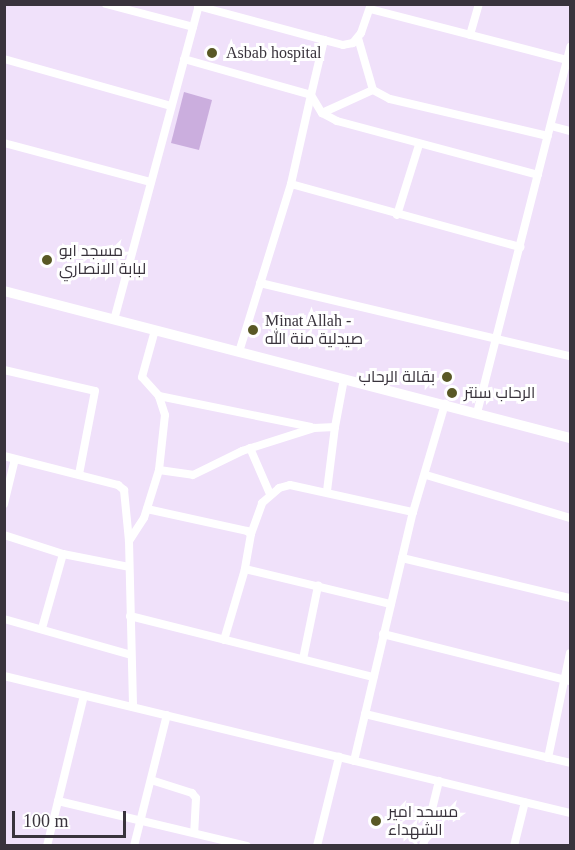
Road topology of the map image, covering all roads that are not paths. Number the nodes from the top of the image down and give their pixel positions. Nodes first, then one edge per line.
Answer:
1 (106, 4) edge
2 (479, 4) edge
3 (198, 5) edge
4 (370, 7) edge
5 (193, 27) junction
6 (470, 35) junction
7 (358, 38) junction
8 (324, 40) junction
9 (570, 47) edge
10 (4, 59) edge
11 (184, 59) junction
12 (567, 60) junction
13 (373, 90) junction
14 (311, 95) junction
15 (171, 106) junction
16 (322, 113) junction
17 (551, 126) junction
18 (570, 130) edge
19 (548, 136) junction
20 (4, 143) edge
21 (419, 145) junction
22 (538, 175) junction
23 (151, 182) junction
24 (291, 184) junction
25 (397, 214) junction
26 (519, 247) junction
27 (260, 282) junction
28 (4, 291) edge
29 (114, 320) junction
30 (155, 330) junction
31 (496, 339) junction
32 (238, 352) junction
33 (570, 356) edge
34 (4, 370) edge
35 (344, 379) junction
36 (159, 396) junction
37 (444, 404) junction
38 (477, 413) junction
39 (335, 427) junction
40 (314, 428) junction
41 (570, 438) edge
42 (250, 448) junction
43 (4, 456) edge
44 (15, 459) junction
45 (159, 470) junction
46 (79, 474) junction
47 (426, 475) junction
48 (327, 491) junction
49 (270, 494) junction
50 (4, 504) edge
51 (147, 509) junction
52 (412, 512) junction
53 (570, 518) edge
54 (251, 534) junction
55 (4, 536) edge
56 (129, 541) junction
57 (63, 554) junction
58 (402, 558) junction
59 (129, 567) junction
60 (245, 569) junction
61 (318, 586) junction
62 (570, 598) edge
63 (391, 604) junction
64 (130, 616) junction
65 (4, 619) edge
66 (42, 628) junction
67 (384, 634) junction
68 (224, 640) junction
69 (570, 653) edge
70 (131, 655) junction
71 (303, 659) junction
72 (4, 676) edge
73 (373, 677) junction
74 (567, 681) edge
75 (84, 695) junction
76 (133, 707) junction
77 (365, 714) junction
78 (167, 715) junction
79 (339, 757) junction
80 (548, 758) junction
81 (354, 761) junction
82 (570, 763) edge
83 (151, 780) junction
84 (439, 781) junction
85 (58, 801) junction
86 (525, 802) junction
87 (570, 813) edge
88 (140, 821) junction
89 (194, 833) junction
90 (234, 844) edge
91 (47, 846) edge
92 (134, 846) edge
93 (247, 846) edge
94 (317, 846) edge
95 (423, 846) edge
96 (514, 846) edge

1 - 5 street
2 - 6 street
3 - 5 street
3 - 8 street
4 - 6 street
4 - 7 street
5 - 11 street
6 - 12 street
7 - 8 street
7 - 13 street
8 - 14 street
9 - 12 street
10 - 15 street
11 - 14 street
11 - 15 street
12 - 17 street
13 - 16 street
13 - 19 street
14 - 16 street
14 - 24 street
15 - 23 street
16 - 21 street
17 - 18 street
17 - 19 street
19 - 22 street
20 - 23 street
21 - 22 street
21 - 25 street
22 - 26 street
23 - 29 street
24 - 25 street
24 - 27 street
25 - 26 street
26 - 31 street
27 - 31 street
27 - 32 street
28 - 29 street
29 - 30 street
30 - 32 street
30 - 36 street
31 - 33 street
31 - 38 street
32 - 35 street
34 - 46 street
35 - 37 street
35 - 39 street
36 - 40 street
36 - 45 street
37 - 38 street
37 - 47 street
38 - 41 street
39 - 40 street
39 - 48 street
40 - 42 street
42 - 45 street
42 - 49 street
43 - 44 street
44 - 46 street
44 - 50 street
45 - 51 street
46 - 56 street
47 - 52 street
47 - 53 street
48 - 49 street
48 - 52 street
49 - 54 street
51 - 54 street
51 - 56 street
52 - 58 street
54 - 60 street
55 - 57 street
56 - 59 street
57 - 59 street
57 - 66 street
58 - 62 street
58 - 63 street
59 - 64 street
60 - 61 street
60 - 68 street
61 - 63 street
61 - 71 street
63 - 67 street
64 - 68 street
64 - 70 street
65 - 66 street
66 - 70 street
67 - 73 street
67 - 74 street
68 - 71 street
69 - 74 street
70 - 76 street
71 - 73 street
72 - 75 street
73 - 77 street
74 - 80 street
75 - 76 street
75 - 85 street
76 - 78 street
77 - 80 street
77 - 81 street
78 - 79 street
78 - 83 street
79 - 81 street
79 - 94 street
80 - 82 street
81 - 84 street
83 - 88 street
83 - 89 street
84 - 86 street
84 - 95 street
85 - 88 street
85 - 91 street
86 - 87 street
86 - 96 street
88 - 89 street
88 - 92 street
89 - 90 street
90 - 93 street

